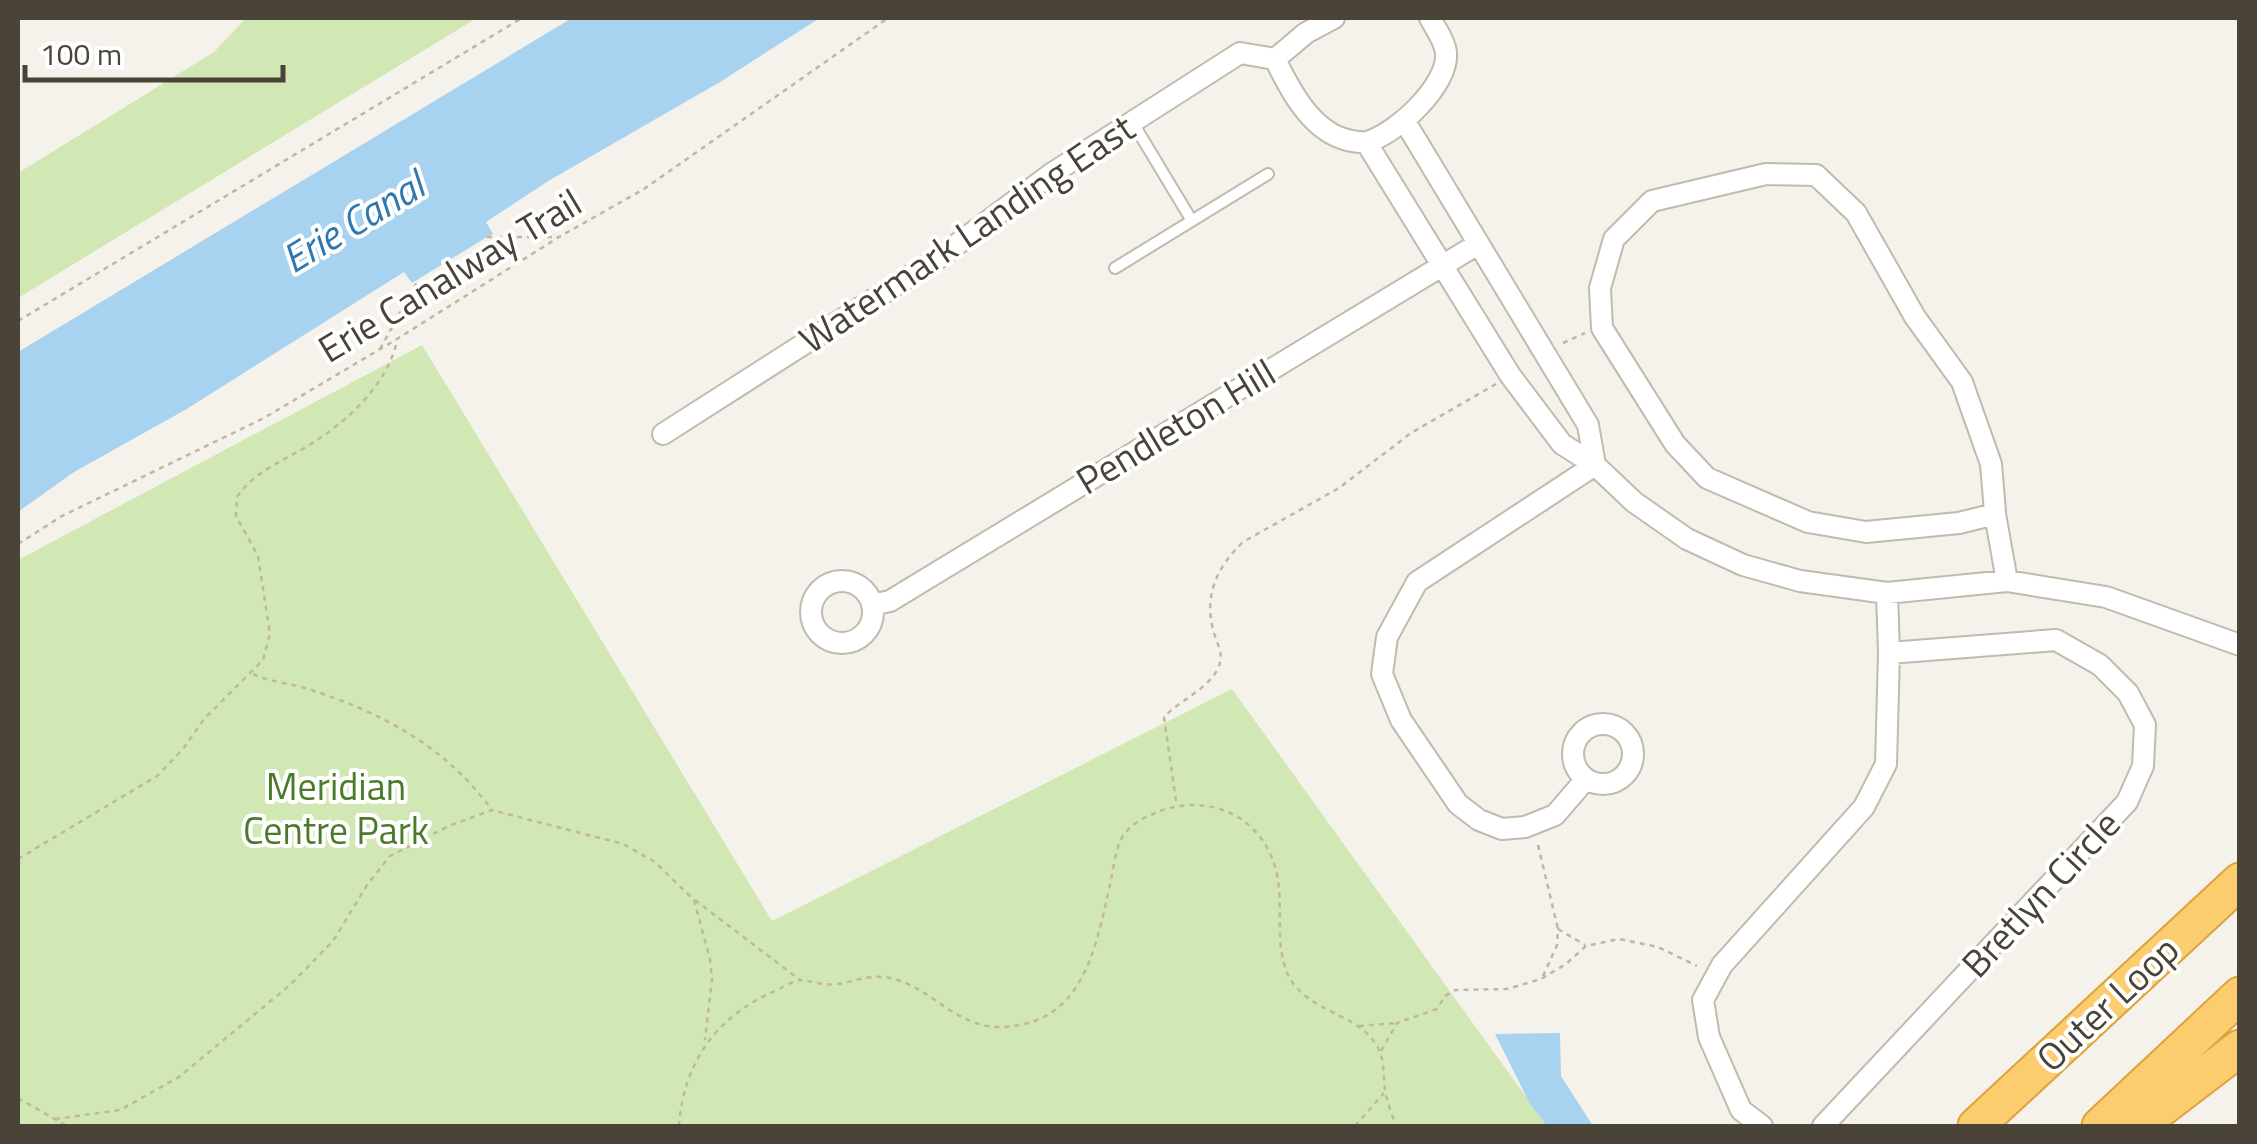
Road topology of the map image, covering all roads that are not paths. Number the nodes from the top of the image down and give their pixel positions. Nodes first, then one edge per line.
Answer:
1 (1334, 18) edge
2 (1430, 18) edge
3 (1275, 58) junction
4 (1404, 120) junction
5 (1132, 122) junction
6 (1366, 142) junction
7 (1268, 174) dead end
8 (1192, 221) junction
9 (1478, 244) junction
10 (1442, 266) junction
11 (1115, 268) dead end
12 (663, 434) dead end
13 (1595, 465) junction
14 (1996, 514) junction
15 (2007, 580) junction
16 (1886, 593) junction
17 (872, 605) dead end
18 (2240, 645) edge
19 (1890, 653) junction
20 (1586, 779) dead end
21 (2240, 854) edge
22 (2240, 881) edge
23 (2158, 957) junction
24 (2240, 995) edge
25 (2240, 1048) edge
26 (1762, 1126) edge
27 (1823, 1126) edge
28 (1976, 1126) edge
29 (2100, 1126) edge
30 (2138, 1126) edge

1 - 3 street
2 - 4 street
3 - 5 street, Watermark Landing East
3 - 6 street
4 - 6 street
4 - 9 street
5 - 8 lane
5 - 12 street, Watermark Landing East
6 - 10 street
7 - 8 lane
8 - 11 lane
9 - 10 street, Pendleton Hill
9 - 13 street
10 - 13 street
10 - 17 street, Pendleton Hill
13 - 16 street
13 - 20 street
14 - 14 street
14 - 15 street
15 - 16 street
15 - 18 street
16 - 19 street
19 - 26 street
19 - 27 street, Bretlyn Circle
21 - 23 highway
22 - 23 highway, Outer Loop
23 - 28 highway, Outer Loop
24 - 29 highway
25 - 30 highway

